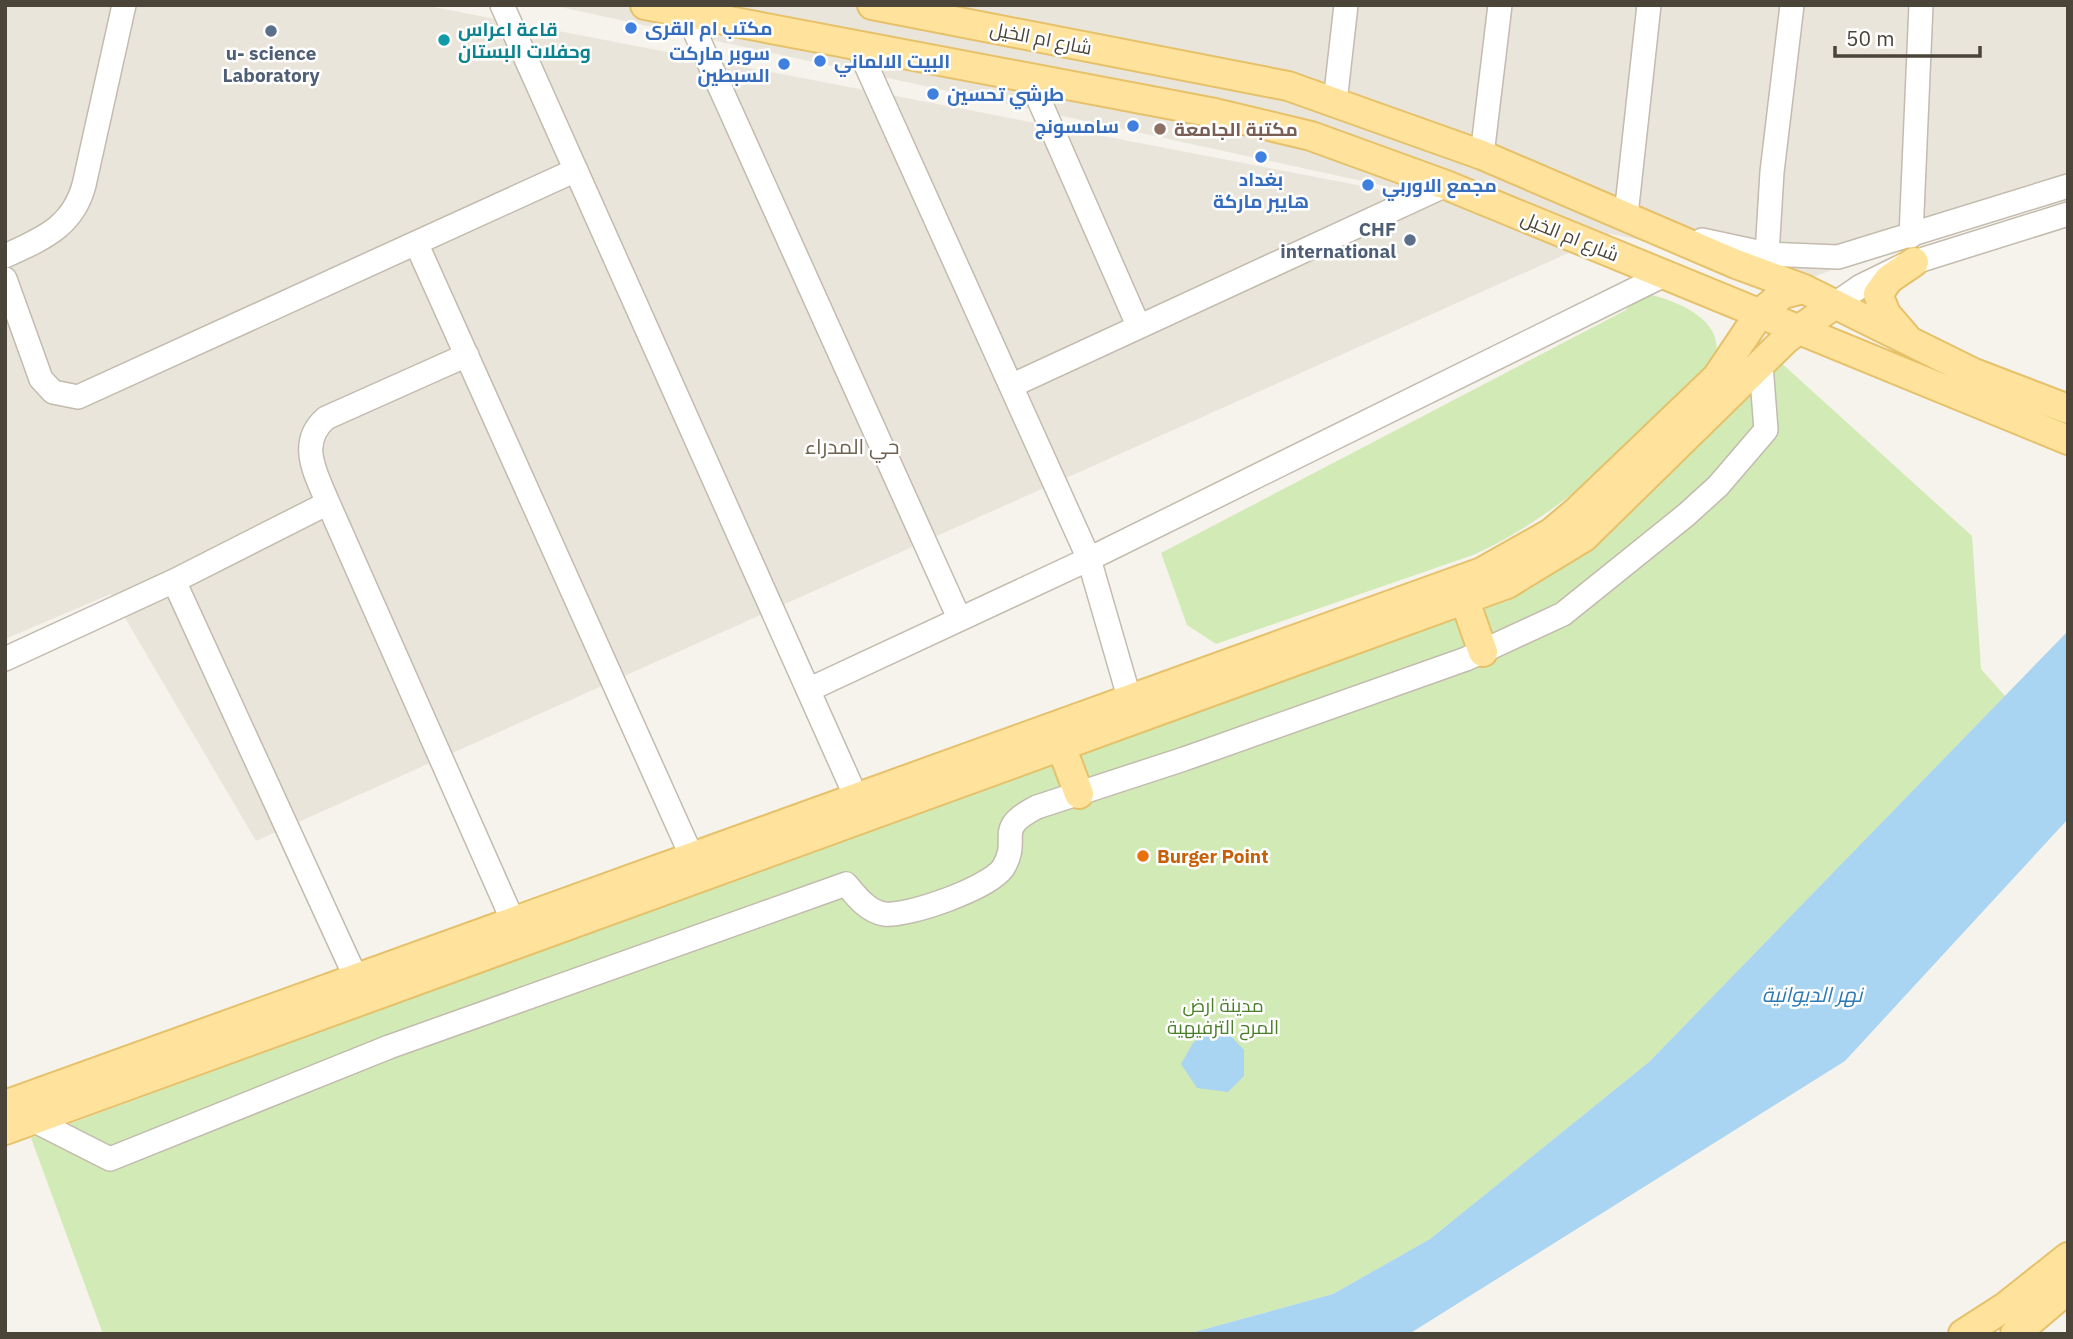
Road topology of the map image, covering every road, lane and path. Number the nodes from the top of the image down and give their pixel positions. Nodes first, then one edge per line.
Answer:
1 (124, 5) edge
2 (502, 5) edge
3 (645, 5) edge
4 (872, 5) edge
5 (1346, 5) edge
6 (1500, 5) edge
7 (1649, 5) edge
8 (1792, 5) edge
9 (1920, 5) edge
10 (949, 13) edge
11 (687, 14) junction
12 (857, 45) junction
13 (1029, 77) junction
14 (1335, 102) junction
15 (1482, 155) junction
16 (576, 170) junction
17 (1446, 185) junction
18 (2068, 186) edge
19 (2068, 214) edge
20 (1626, 215) junction
21 (1659, 231) junction
22 (417, 245) junction
23 (1912, 249) junction
24 (1767, 254) junction
25 (5, 256) edge
26 (1664, 275) junction
27 (5, 279) edge
28 (1699, 288) junction
29 (1804, 289) junction
30 (1835, 304) junction
31 (1760, 313) junction
32 (1139, 325) junction
33 (1799, 330) junction
34 (1831, 343) junction
35 (1911, 343) junction
36 (467, 355) junction
37 (1768, 357) junction
38 (1726, 366) junction
39 (1011, 386) junction
40 (2058, 405) edge
41 (2068, 440) edge
42 (328, 502) junction
43 (1089, 559) junction
44 (174, 581) junction
45 (1465, 601) junction
46 (959, 618) junction
47 (1483, 652) junction
48 (5, 659) edge
49 (808, 690) junction
50 (1129, 697) junction
51 (1061, 746) junction
52 (1079, 793) junction
53 (856, 797) junction
54 (692, 857) junction
55 (513, 921) junction
56 (356, 978) junction
57 (5, 1105) edge
58 (33, 1120) junction
59 (5, 1130) edge
60 (2068, 1257) edge
61 (2068, 1289) edge
62 (1963, 1334) edge
63 (2015, 1334) edge

1 - 25 street
2 - 16 street
3 - 11 main road, شارع ام الخيل
4 - 10 main road, شارع ام الخيل
5 - 14 street
6 - 15 street
7 - 20 street
8 - 24 street
9 - 23 street
10 - 14 main road, شارع ام الخيل
11 - 12 main road, شارع ام الخيل
11 - 46 street
12 - 13 main road, شارع ام الخيل
12 - 39 street
13 - 17 main road, شارع ام الخيل
13 - 32 street
14 - 15 main road, شارع ام الخيل
15 - 20 main road, شارع ام الخيل
16 - 22 street
16 - 49 street
17 - 26 main road, شارع ام الخيل
17 - 32 street
18 - 23 street
19 - 23 street
20 - 21 main road, شارع ام الخيل
21 - 24 street
21 - 29 main road, شارع ام الخيل
22 - 27 street
22 - 36 street
23 - 24 street
23 - 30 street
23 - 35 main road
26 - 28 main road, شارع ام الخيل
26 - 43 street
28 - 31 main road, شارع ام الخيل
28 - 38 main road
29 - 30 main road, شارع ام الخيل
29 - 31 main road
30 - 33 main road
30 - 35 main road, شارع ام الخيل
31 - 33 main road, شارع ام الخيل
31 - 38 main road
32 - 39 street
33 - 34 main road, شارع ام الخيل
33 - 37 main road
34 - 37 main road
34 - 41 main road, شارع ام الخيل
35 - 40 main road, شارع ام الخيل
36 - 42 street
36 - 54 street
37 - 45 main road
37 - 47 street
38 - 50 main road
39 - 43 street
42 - 44 street
42 - 55 street
43 - 46 street
43 - 50 street
44 - 48 street
44 - 56 street
45 - 47 main road
45 - 51 main road
46 - 49 street
47 - 52 street
49 - 53 street
50 - 53 main road
51 - 52 main road
51 - 58 main road
52 - 58 street
53 - 54 main road
54 - 55 main road
55 - 56 main road
56 - 57 main road
58 - 59 main road
60 - 62 main road
61 - 63 main road

